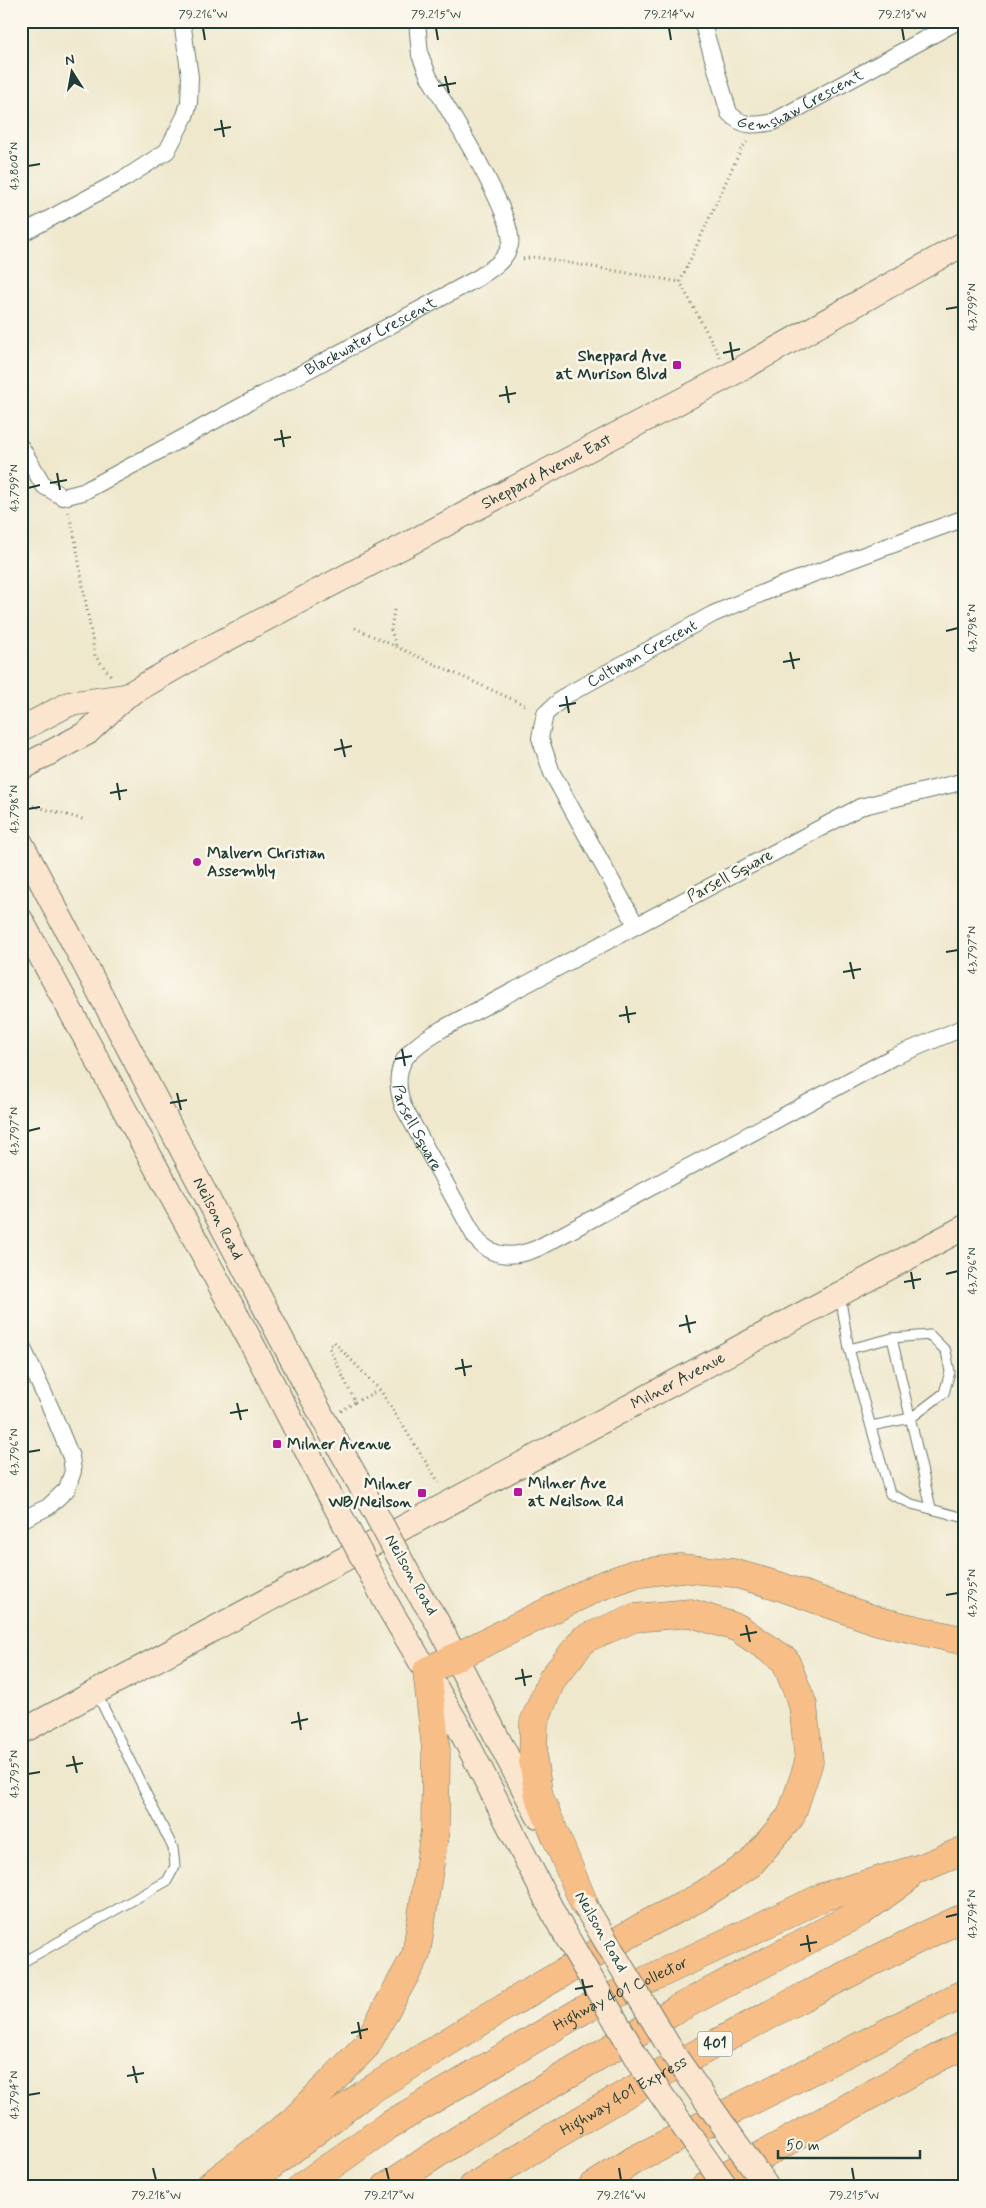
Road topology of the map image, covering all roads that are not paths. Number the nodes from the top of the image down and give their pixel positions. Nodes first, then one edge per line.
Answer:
1 (182, 21) edge
2 (417, 21) edge
3 (702, 21) edge
4 (958, 21) edge
5 (21, 234) edge
6 (965, 243) edge
7 (21, 447) edge
8 (965, 518) edge
9 (126, 696) junction
10 (21, 729) edge
11 (21, 768) edge
12 (965, 782) edge
13 (21, 843) edge
14 (21, 920) edge
15 (636, 925) junction
16 (965, 1027) edge
17 (120, 1029) junction
18 (89, 1045) junction
19 (965, 1228) edge
20 (840, 1295) junction
21 (892, 1338) junction
22 (21, 1344) edge
23 (849, 1349) junction
24 (911, 1418) junction
25 (871, 1426) junction
26 (931, 1508) junction
27 (965, 1518) edge
28 (21, 1520) edge
29 (965, 1641) edge
30 (456, 1656) junction
31 (427, 1671) junction
32 (96, 1692) junction
33 (21, 1732) edge
34 (965, 1850) edge
35 (924, 1866) junction
36 (585, 1906) junction
37 (965, 1917) edge
38 (21, 1963) edge
39 (965, 1993) edge
40 (965, 2045) edge
41 (208, 2187) edge
42 (243, 2187) edge
43 (301, 2187) edge
44 (386, 2187) edge
45 (473, 2187) edge
46 (592, 2187) edge
47 (705, 2187) edge
48 (726, 2187) edge
49 (767, 2187) edge

1 - 5 street
2 - 7 street, Blackwater Crescent
3 - 4 street, Gemshaw Crescent
6 - 9 main road, Sheppard Avenue East
8 - 15 street, Coltman Crescent
9 - 10 main road, Sheppard Avenue East
9 - 11 main road, Sheppard Avenue East
12 - 15 street, Parsell Square
13 - 17 main road, Neilson Road
14 - 18 main road, Neilson Road
15 - 16 street, Parsell Square
17 - 18 main road
17 - 30 main road, Neilson Road, bridge
18 - 31 main road, Neilson Road, bridge
19 - 20 main road, Milner Avenue
20 - 23 lane
20 - 32 main road, Milner Avenue
21 - 23 lane
21 - 24 lane
21 - 24 lane
22 - 28 street
23 - 25 lane
24 - 25 lane
24 - 26 lane
25 - 26 lane
26 - 27 lane
29 - 30 highway
30 - 31 highway
30 - 36 main road, Neilson Road
31 - 41 highway
31 - 48 main road, Neilson Road, bridge
32 - 33 main road, Milner Avenue
32 - 38 lane
34 - 35 highway, Highway 401 Collector
35 - 43 highway, Highway 401 Collector
35 - 44 highway
36 - 42 highway
36 - 49 main road, Neilson Road, bridge
37 - 45 highway, Highway 401 Express / 401
39 - 46 highway
40 - 47 highway

